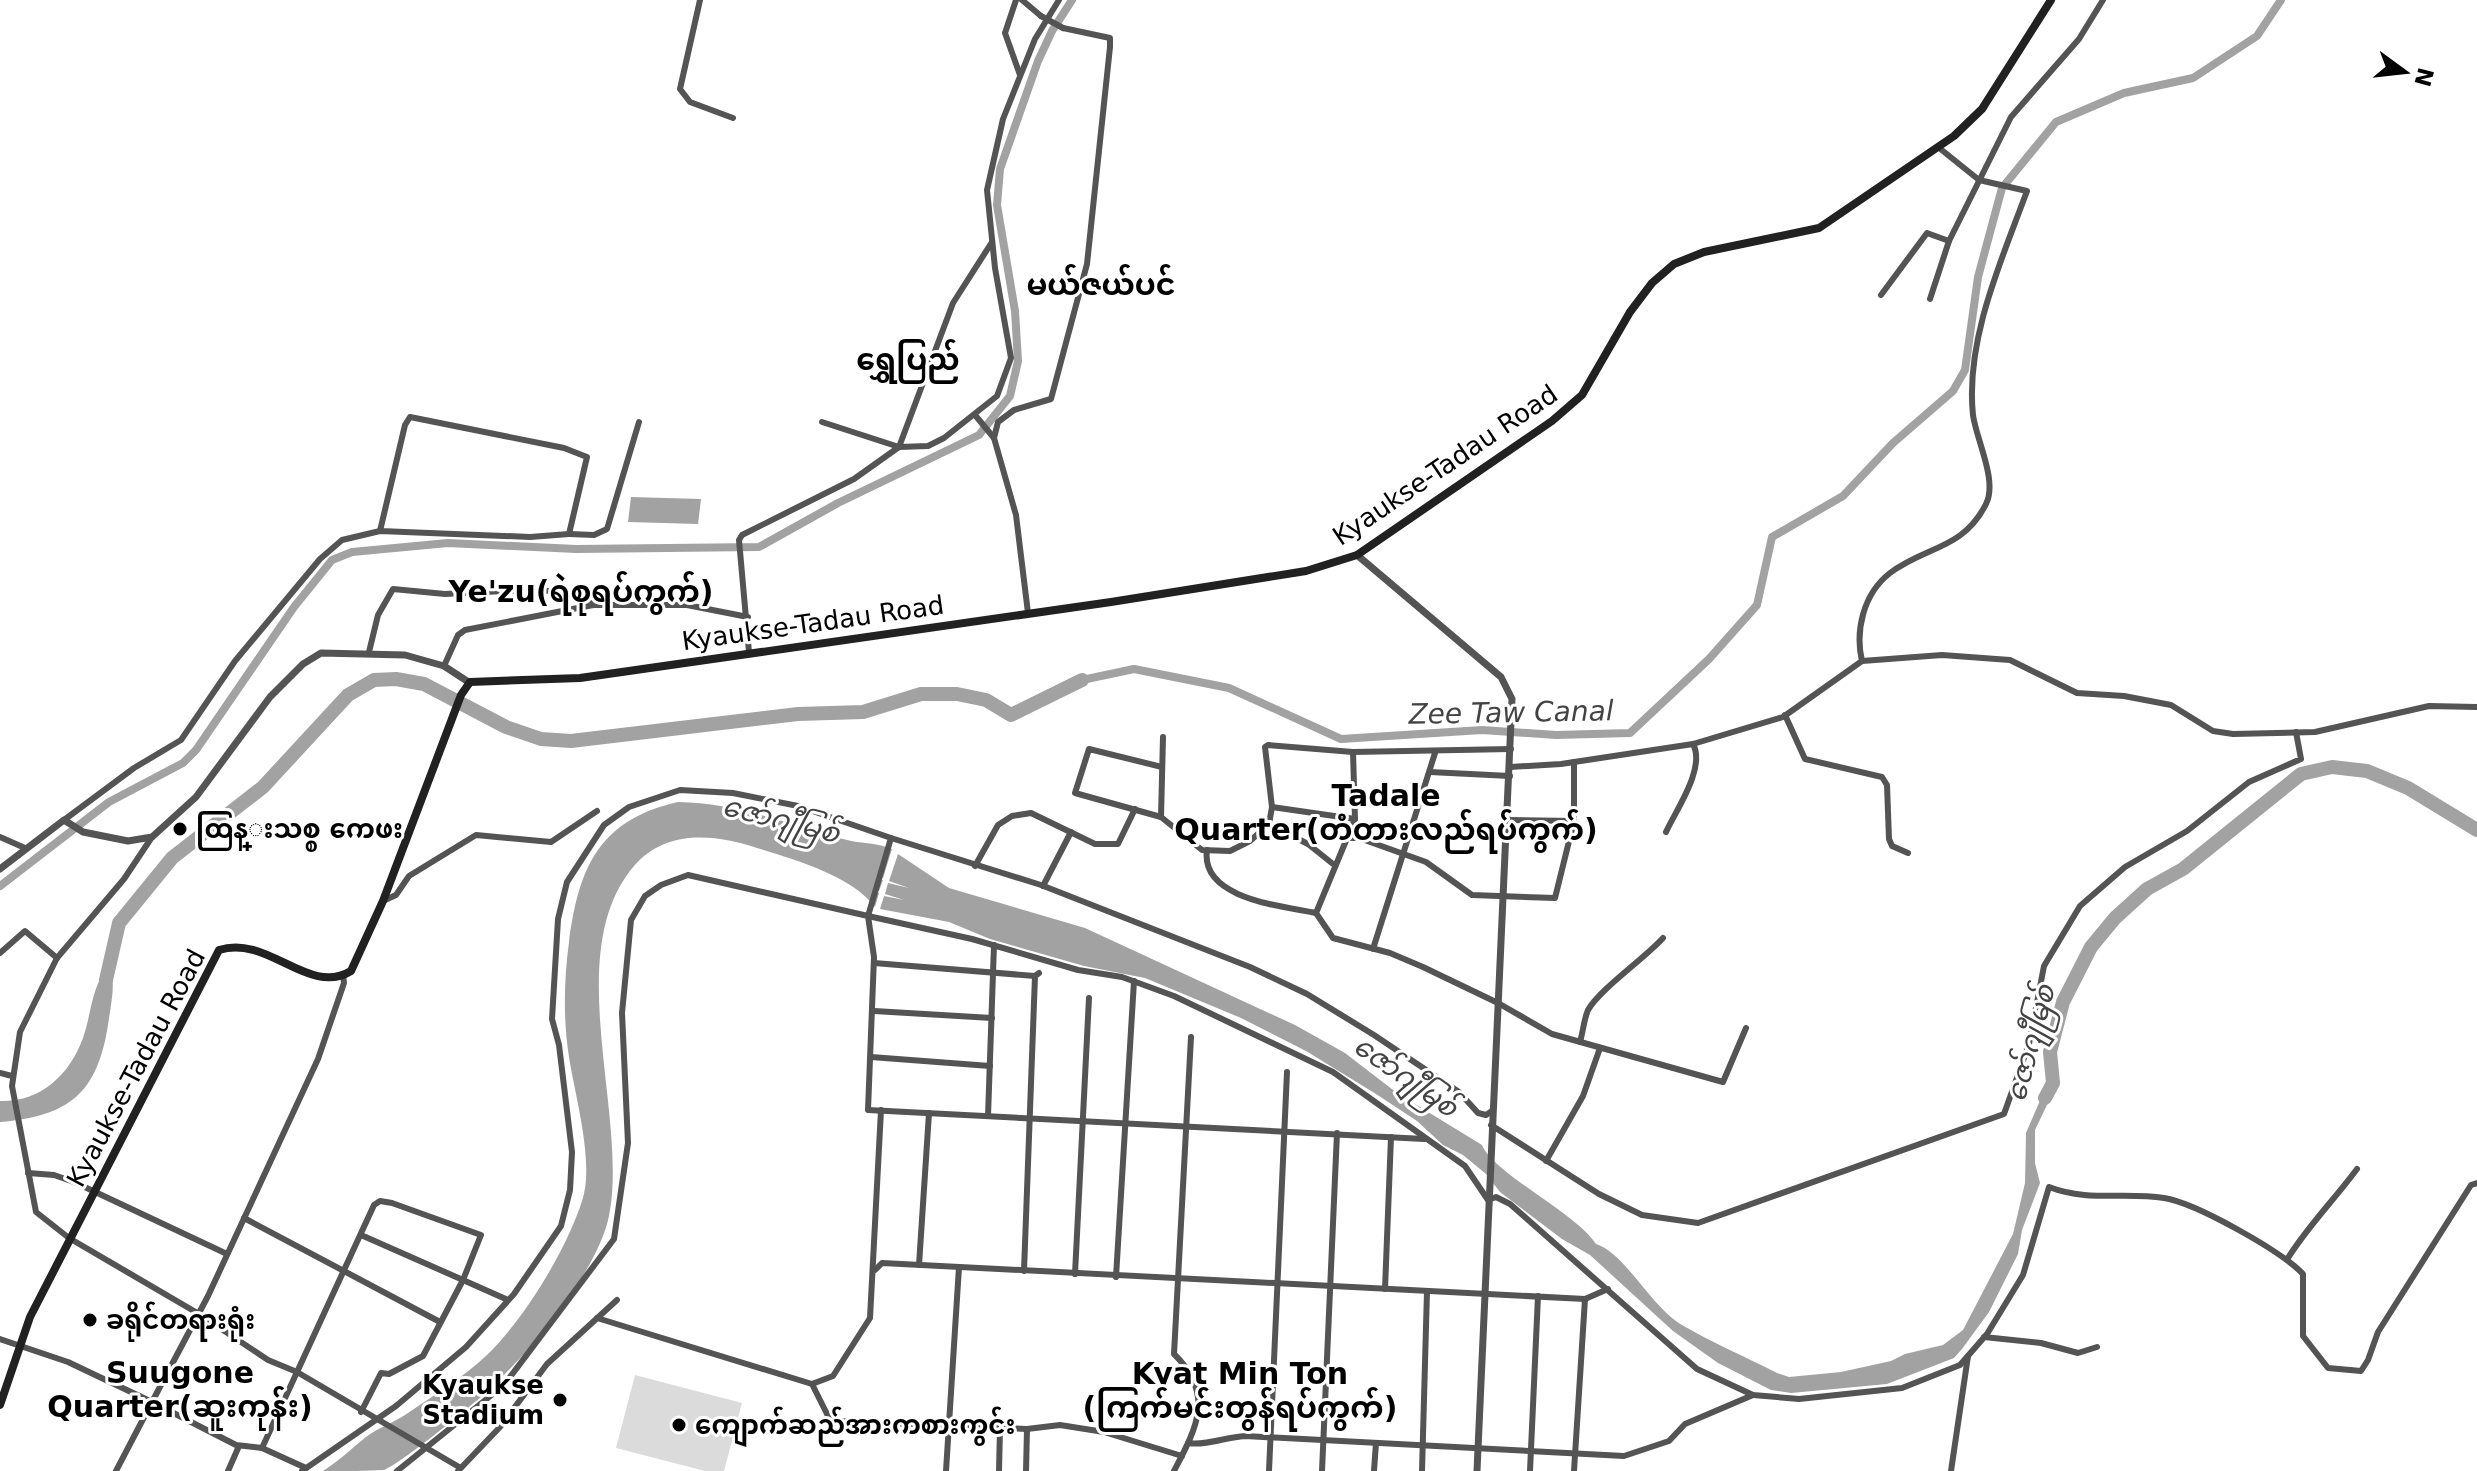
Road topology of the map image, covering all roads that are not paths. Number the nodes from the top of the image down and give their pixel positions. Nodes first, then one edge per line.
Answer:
1 (700, 0) edge
2 (1016, 0) edge
3 (1022, 0) edge
4 (1059, 0) edge
5 (2051, 0) edge
6 (2103, 0) edge
7 (1020, 75) junction
8 (733, 118) dead end
9 (1938, 147) junction
10 (1979, 180) junction
11 (1949, 241) junction
12 (992, 242) junction
13 (1881, 295) dead end
14 (1930, 299) dead end
15 (975, 415) junction
16 (639, 422) dead end
17 (822, 422) dead end
18 (994, 438) junction
19 (899, 447) junction
20 (380, 531) junction
21 (569, 534) junction
22 (1357, 555) junction
23 (593, 605) junction
24 (1028, 613) junction
25 (748, 617) junction
26 (369, 652) junction
27 (749, 652) junction
28 (1862, 661) junction
29 (444, 666) junction
30 (470, 683) junction
31 (2477, 707) edge
32 (1785, 715) junction
33 (2296, 732) junction
34 (1163, 737) dead end
35 (1693, 744) junction
36 (1512, 745) junction
37 (1353, 752) junction
38 (1435, 753) junction
39 (1574, 762) junction
40 (1162, 767) junction
41 (1430, 772) junction
42 (1510, 772) junction
43 (1272, 807) junction
44 (1135, 809) junction
45 (597, 811) dead end
46 (1161, 817) junction
47 (1355, 819) junction
48 (64, 820) junction
49 (1508, 820) junction
50 (1574, 821) junction
51 (1269, 824) junction
52 (1071, 832) junction
53 (1666, 832) dead end
54 (0, 837) edge
55 (152, 837) junction
56 (891, 838) junction
57 (1347, 838) junction
58 (25, 848) junction
59 (1207, 850) junction
60 (1908, 853) dead end
61 (1404, 854) junction
62 (1333, 864) junction
63 (975, 866) junction
64 (0, 869) edge
65 (1043, 886) junction
66 (1504, 898) junction
67 (383, 901) junction
68 (1316, 913) junction
69 (868, 916) junction
70 (1663, 938) dead end
71 (994, 945) junction
72 (1373, 949) junction
73 (0, 953) edge
74 (57, 958) junction
75 (874, 963) junction
76 (991, 972) junction
77 (343, 975) junction
78 (1134, 981) junction
79 (1089, 998) dead end
80 (1498, 1003) junction
81 (874, 1011) junction
82 (992, 1018) junction
83 (1746, 1028) dead end
84 (1191, 1037) dead end
85 (1580, 1042) junction
86 (1600, 1048) junction
87 (871, 1057) junction
88 (990, 1066) junction
89 (1287, 1072) dead end
90 (0, 1073) edge
91 (12, 1076) junction
92 (881, 1110) junction
93 (1492, 1111) junction
94 (929, 1113) junction
95 (988, 1116) junction
96 (1031, 1118) junction
97 (1083, 1120) junction
98 (1128, 1122) junction
99 (1186, 1124) junction
100 (1491, 1125) junction
101 (1282, 1131) junction
102 (1337, 1133) junction
103 (1391, 1137) junction
104 (1428, 1139) junction
105 (1546, 1161) junction
106 (2357, 1169) dead end
107 (28, 1173) junction
108 (2477, 1183) edge
109 (93, 1192) junction
110 (1488, 1200) junction
111 (244, 1218) junction
112 (361, 1235) junction
113 (69, 1238) junction
114 (227, 1254) junction
115 (2288, 1258) junction
116 (919, 1265) junction
117 (959, 1267) junction
118 (875, 1270) junction
119 (344, 1271) junction
120 (1024, 1271) junction
121 (1075, 1274) junction
122 (1116, 1277) junction
123 (463, 1280) junction
124 (1176, 1280) junction
125 (1276, 1284) junction
126 (1331, 1287) junction
127 (1385, 1289) junction
128 (1608, 1289) junction
129 (1427, 1291) junction
130 (1484, 1293) junction
131 (1538, 1296) junction
132 (1585, 1299) junction
133 (508, 1300) junction
134 (617, 1300) dead end
135 (199, 1314) junction
136 (597, 1318) junction
137 (440, 1322) junction
138 (1984, 1337) junction
139 (0, 1339) edge
140 (19, 1345) junction
141 (2097, 1347) dead end
142 (1968, 1356) junction
143 (297, 1372) junction
144 (812, 1384) junction
145 (1753, 1395) junction
146 (152, 1402) junction
147 (0, 1405) edge
148 (361, 1412) junction
149 (372, 1419) junction
150 (948, 1426) junction
151 (1000, 1428) junction
152 (1027, 1429) junction
153 (1272, 1438) junction
154 (1323, 1440) junction
155 (1188, 1443) junction
156 (1376, 1443) junction
157 (239, 1446) junction
158 (1423, 1446) junction
159 (262, 1448) junction
160 (424, 1448) junction
161 (1478, 1449) junction
162 (1532, 1451) junction
163 (1574, 1453) junction
164 (1182, 1456) junction
165 (459, 1469) edge
166 (304, 1470) edge
167 (116, 1471) edge
168 (228, 1471) edge
169 (397, 1471) edge
170 (946, 1471) edge
171 (999, 1471) edge
172 (1026, 1471) edge
173 (1174, 1471) edge
174 (1269, 1471) edge
175 (1322, 1471) edge
176 (1374, 1471) edge
177 (1422, 1471) edge
178 (1477, 1471) edge
179 (1530, 1471) edge
180 (1574, 1471) edge
181 (1951, 1471) edge

1 - 8 street
2 - 7 street
3 - 18 street, bridge
4 - 7 street
5 - 9 main road, Kyaukse-Tadau Road
6 - 10 street
7 - 12 street
9 - 10 street
9 - 22 main road, Kyaukse-Tadau Road
10 - 11 street
10 - 28 street
11 - 13 street
11 - 14 street
12 - 15 street
12 - 19 street
15 - 18 street
15 - 19 street
16 - 21 street
17 - 19 street
18 - 24 street
19 - 25 street
20 - 21 street
20 - 21 street
20 - 48 street
22 - 24 main road, Kyaukse-Tadau Road
22 - 36 street
23 - 25 street
23 - 26 street
23 - 29 street
24 - 27 main road, Kyaukse-Tadau Road
25 - 27 street
26 - 29 street
26 - 55 street
27 - 30 main road, Kyaukse-Tadau Road
28 - 32 street
28 - 33 street
29 - 30 street
30 - 67 main road
31 - 33 street
32 - 35 street
32 - 60 street
33 - 105 street
34 - 40 street
35 - 39 street
35 - 53 street
36 - 38 street
36 - 42 street
37 - 38 street
37 - 43 street
37 - 47 street
38 - 41 street
39 - 42 street
39 - 50 street
40 - 44 street
40 - 46 street
41 - 42 street
41 - 61 street
42 - 49 street
43 - 47 street
43 - 51 street
44 - 46 street
44 - 52 street
45 - 67 street
46 - 59 street
47 - 57 street
48 - 55 street
48 - 58 street
49 - 50 street
49 - 66 street
50 - 66 street
51 - 59 street
51 - 62 street
52 - 63 street
52 - 65 street
54 - 58 street
55 - 74 street
56 - 63 street
56 - 69 street
56 - 133 street
57 - 61 street
57 - 62 street
58 - 64 street
59 - 68 street
61 - 66 street
61 - 72 street
62 - 68 street
63 - 65 street
65 - 93 street
66 - 80 street
67 - 77 main road
68 - 72 street
69 - 71 street
69 - 75 street
69 - 160 street
70 - 85 street
71 - 76 street
71 - 78 street
72 - 80 street
73 - 74 street
74 - 91 street
75 - 76 street
75 - 81 street
76 - 82 street
76 - 96 street
77 - 109 main road, Kyaukse-Tadau Road
77 - 111 street
78 - 98 street
78 - 104 street
79 - 97 street
80 - 85 street
80 - 93 street
81 - 82 street
81 - 87 street
82 - 88 street
83 - 86 street
84 - 99 street
85 - 86 street
86 - 105 street
87 - 88 street
87 - 92 street
88 - 95 street
89 - 101 street
90 - 91 street
91 - 107 street
92 - 94 street
92 - 118 street
93 - 100 street
94 - 95 street
94 - 116 street
95 - 96 street
96 - 97 street
96 - 120 street
97 - 98 street
97 - 121 street
98 - 99 street
98 - 122 street
99 - 101 street
99 - 124 street
100 - 105 street
100 - 110 street
101 - 102 street
101 - 125 street
102 - 103 street
102 - 126 street
103 - 104 street
103 - 127 street
104 - 110 street
106 - 115 street
107 - 109 street
107 - 113 street
108 - 115 street
109 - 113 main road, Kyaukse-Tadau Road
109 - 114 street
110 - 128 street
110 - 130 street
111 - 114 street
111 - 119 street
112 - 119 street
112 - 123 street
112 - 123 street
113 - 135 street
113 - 140 main road, Kyaukse-Tadau Road
114 - 135 street
115 - 138 street
116 - 117 street
116 - 118 street
117 - 120 street
117 - 150 street
118 - 144 street
119 - 137 street
119 - 143 street
120 - 121 street
121 - 122 street
122 - 124 street
123 - 133 street
123 - 137 street
124 - 125 street
124 - 155 street
125 - 126 street
125 - 153 street
126 - 127 street
126 - 154 street
127 - 129 street
128 - 132 street
128 - 145 street
129 - 130 street
129 - 158 street
130 - 131 street
130 - 161 street
131 - 132 street
131 - 162 street
132 - 163 street
133 - 149 street
134 - 136 street
135 - 143 street
135 - 146 street
136 - 144 street
136 - 165 street
137 - 148 street
138 - 141 street
138 - 142 street
139 - 140 street
140 - 146 street
140 - 147 main road, Kyaukse-Tadau Road
142 - 145 street
142 - 181 street
143 - 148 street
143 - 159 street
144 - 150 street
145 - 163 street
146 - 157 street
146 - 167 street
148 - 149 street
149 - 160 street
149 - 166 street
150 - 151 street
150 - 170 street
151 - 152 street
151 - 171 street
152 - 164 street
152 - 172 street
153 - 154 street
153 - 155 street
153 - 174 street
154 - 156 street
154 - 175 street
155 - 164 street
156 - 158 street
156 - 176 street
157 - 159 street
157 - 168 street
158 - 161 street
158 - 177 street
159 - 166 street
160 - 165 street
160 - 169 street
161 - 162 street
161 - 178 street
162 - 163 street
162 - 179 street
163 - 180 street
164 - 173 street

